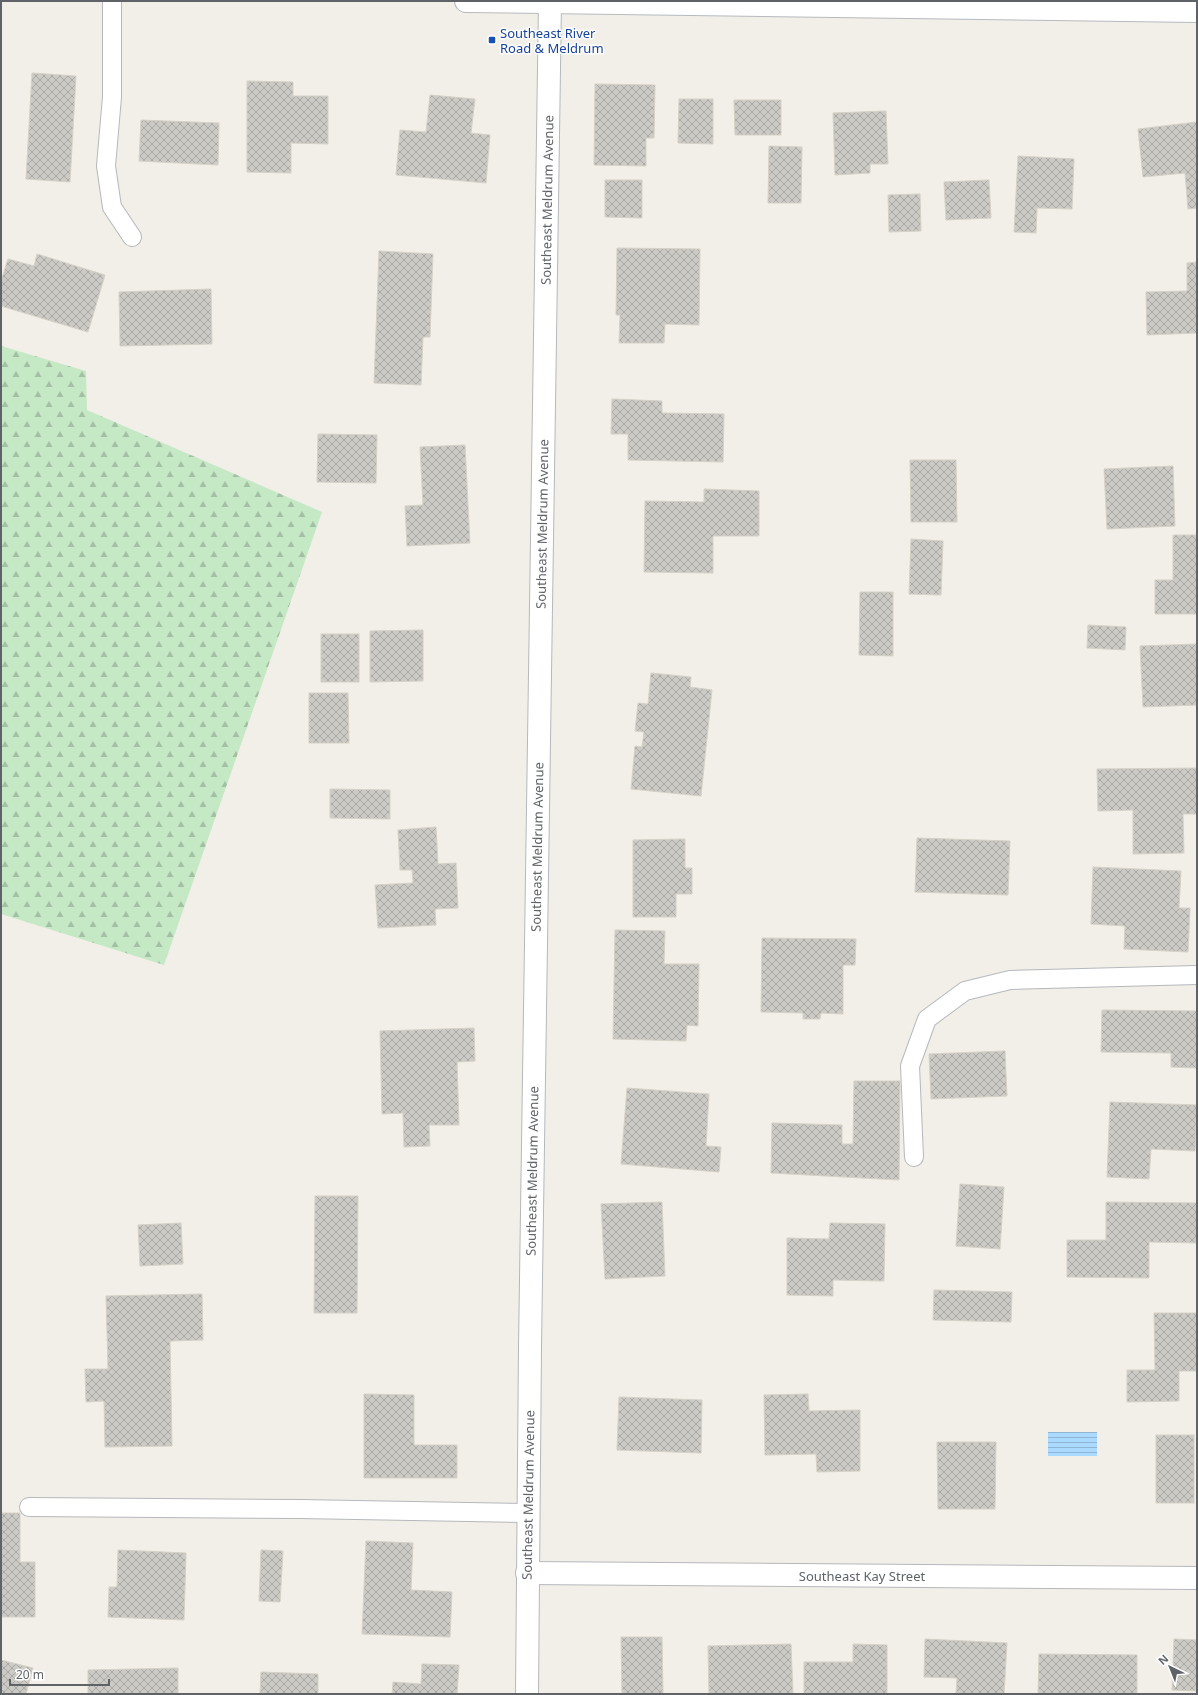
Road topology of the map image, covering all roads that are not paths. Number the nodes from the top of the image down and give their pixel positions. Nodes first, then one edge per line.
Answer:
1 (112, 1) edge
2 (466, 1) edge
3 (550, 2) edge
4 (1197, 11) edge
5 (132, 237) dead end
6 (1197, 975) edge
7 (914, 1157) dead end
8 (30, 1507) dead end
9 (527, 1513) junction
10 (527, 1573) junction
11 (1197, 1578) edge
12 (527, 1694) edge

1 - 5 lane
2 - 3 street
3 - 4 street
3 - 9 street, Southeast Meldrum Avenue
6 - 7 lane
8 - 9 lane
9 - 10 street, Southeast Meldrum Avenue
10 - 11 street, Southeast Kay Street
10 - 12 street, Southeast Meldrum Avenue

